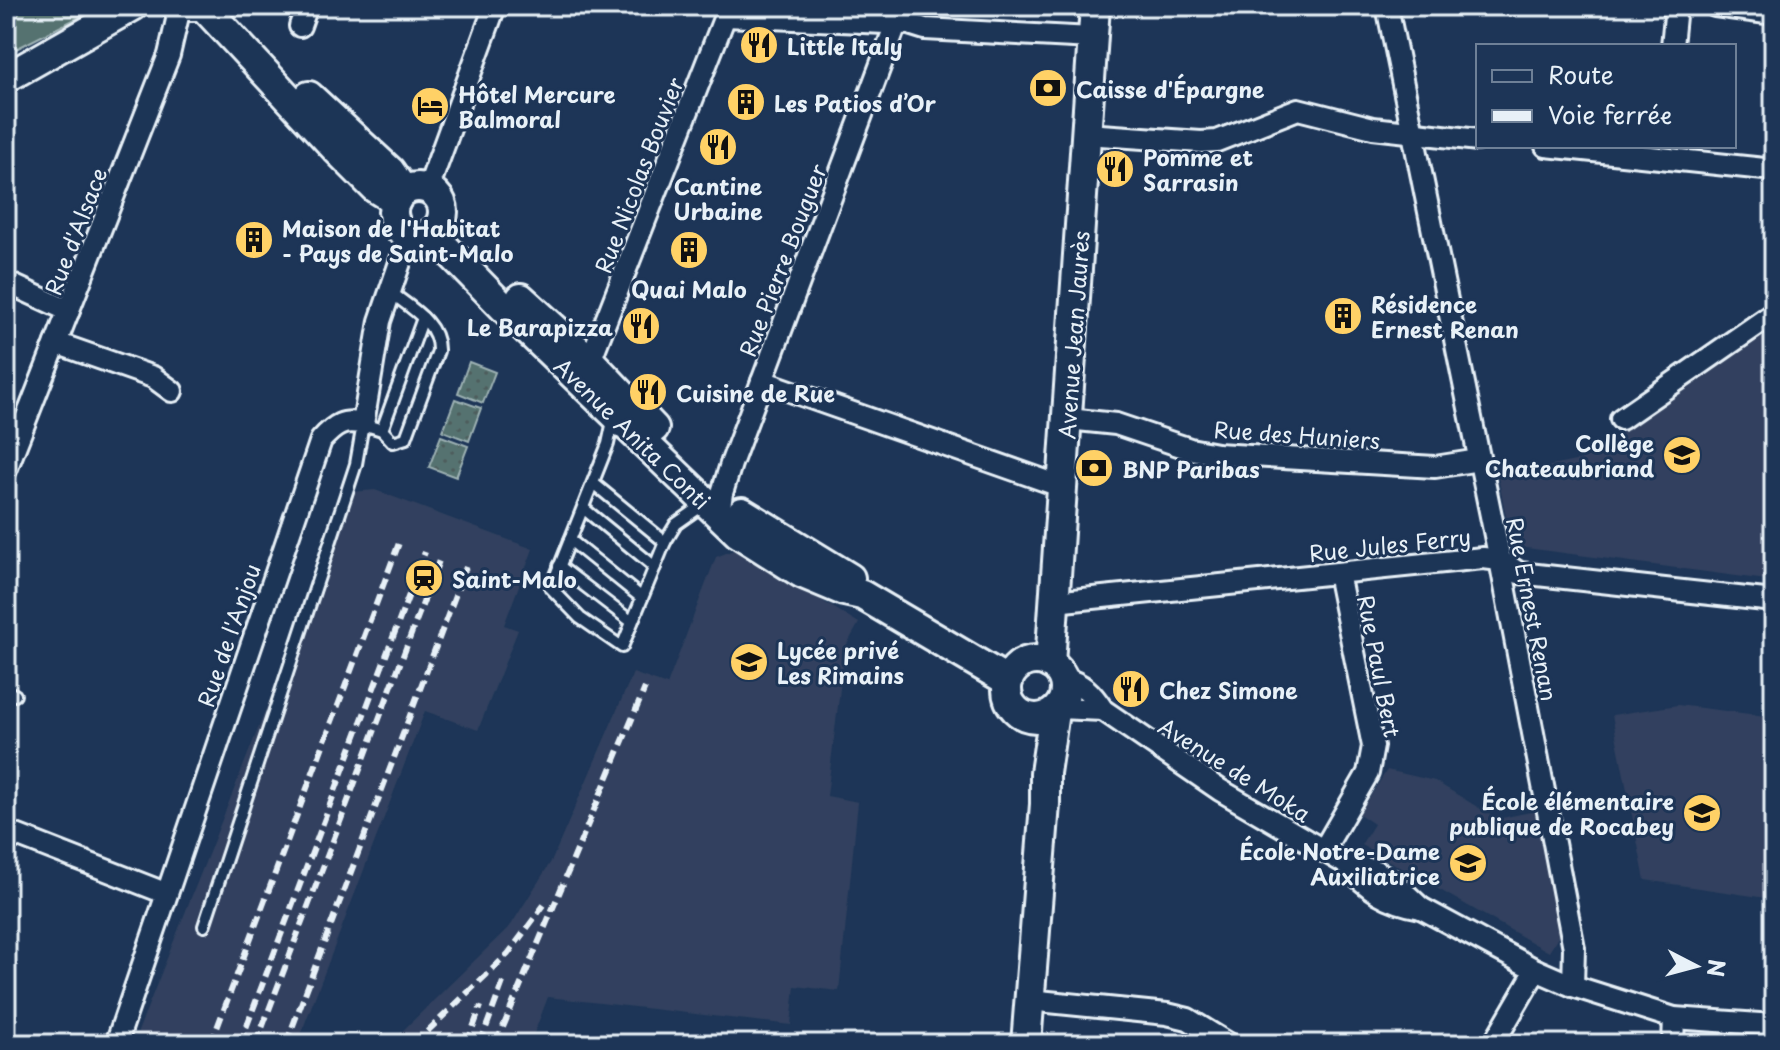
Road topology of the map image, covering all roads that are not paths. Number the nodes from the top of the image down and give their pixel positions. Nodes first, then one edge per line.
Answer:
1 (133, 6) edge
2 (189, 6) edge
3 (228, 6) edge
4 (495, 6) edge
5 (1095, 6) edge
6 (1387, 6) edge
7 (1676, 6) edge
8 (1715, 6) edge
9 (727, 11) edge
10 (1774, 14) edge
11 (905, 18) edge
12 (1092, 38) junction
13 (1672, 44) edge
14 (6, 78) edge
15 (1414, 133) junction
16 (1086, 134) junction
17 (1476, 140) edge
18 (1592, 148) edge
19 (1660, 151) edge
20 (1774, 170) edge
21 (409, 194) junction
22 (427, 231) junction
23 (6, 282) edge
24 (389, 291) junction
25 (69, 311) junction
26 (1774, 313) edge
27 (423, 318) junction
28 (56, 343) junction
29 (582, 369) junction
30 (762, 381) junction
31 (172, 391) dead end
32 (1068, 419) junction
33 (1621, 419) dead end
34 (372, 427) junction
35 (621, 429) junction
36 (1479, 460) junction
37 (6, 470) edge
38 (593, 483) junction
39 (1063, 487) junction
40 (716, 504) junction
41 (583, 508) junction
42 (570, 540) junction
43 (665, 542) junction
44 (1500, 560) junction
45 (559, 566) junction
46 (655, 567) junction
47 (1338, 573) junction
48 (642, 598) junction
49 (1774, 601) edge
50 (1054, 602) junction
51 (632, 622) junction
52 (1056, 671) junction
53 (1008, 681) junction
54 (1056, 710) junction
55 (1103, 710) junction
56 (1020, 714) junction
57 (1045, 773) junction
58 (6, 831) edge
59 (1323, 851) junction
60 (165, 893) junction
61 (204, 926) dead end
62 (1536, 970) junction
63 (1573, 986) junction
64 (1029, 1000) junction
65 (1674, 1018) junction
66 (1773, 1020) edge
67 (116, 1044) edge
68 (1026, 1044) edge
69 (1229, 1044) edge
70 (1493, 1044) edge
71 (1673, 1044) edge

1 - 14 street
2 - 21 street
2 - 25 street, Rue d'Alsace
3 - 21 street
4 - 21 street
5 - 12 street, Avenue Jean Jaurès
6 - 15 street, Rue Ernest Renan
7 - 13 street
8 - 10 street
9 - 11 street
9 - 29 street, Rue Nicolas Bouvier
11 - 12 street
11 - 30 street, Rue Pierre Bouguer
12 - 16 street, Avenue Jean Jaurès
15 - 16 street
15 - 17 street
15 - 36 street, Rue Ernest Renan
16 - 32 street, Avenue Jean Jaurès
18 - 19 street
19 - 20 street
21 - 22 street
21 - 22 street
22 - 24 street
22 - 29 street, Avenue Anita Conti
23 - 25 street
24 - 27 lane
24 - 34 street
25 - 28 street, Rue d'Alsace
26 - 33 street
27 - 34 lane
27 - 34 lane
28 - 31 street
28 - 37 street, Rue d'Alsace
29 - 35 street, Avenue Anita Conti
30 - 39 street
30 - 40 street, Rue Pierre Bouguer
32 - 36 street, Rue des Huniers
32 - 39 street, Avenue Jean Jaurès
34 - 60 street, Rue de l'Anjou
34 - 61 lane
35 - 38 lane
35 - 40 street, Avenue Anita Conti
35 - 40 street, Avenue Anita Conti
36 - 44 street, Rue Ernest Renan
38 - 41 lane
38 - 43 lane
39 - 50 street, Avenue Jean Jaurès
40 - 43 lane
40 - 53 street, Avenue Anita Conti
41 - 42 lane
41 - 46 lane
42 - 45 lane
42 - 48 lane
43 - 46 lane
44 - 47 street, Rue Jules Ferry
44 - 49 street, Rue Jules Ferry
44 - 63 street, Rue Ernest Renan
45 - 51 lane
45 - 51 lane
46 - 48 lane
47 - 50 street, Rue Jules Ferry
47 - 59 street, Rue Paul Bert
48 - 51 lane
50 - 52 street, Avenue Jean Jaurès
52 - 53 street
52 - 54 street
52 - 55 street, Avenue de Moka
53 - 56 street
54 - 55 street
54 - 56 street
54 - 57 street
55 - 59 street, Avenue de Moka
56 - 57 street
57 - 64 street
58 - 60 street
59 - 62 street, Avenue de Moka
60 - 67 street
62 - 63 street, Avenue de Moka
62 - 70 street
63 - 65 street, Avenue de Moka
64 - 68 street
64 - 69 street
65 - 66 street, Avenue de Moka
65 - 71 street

